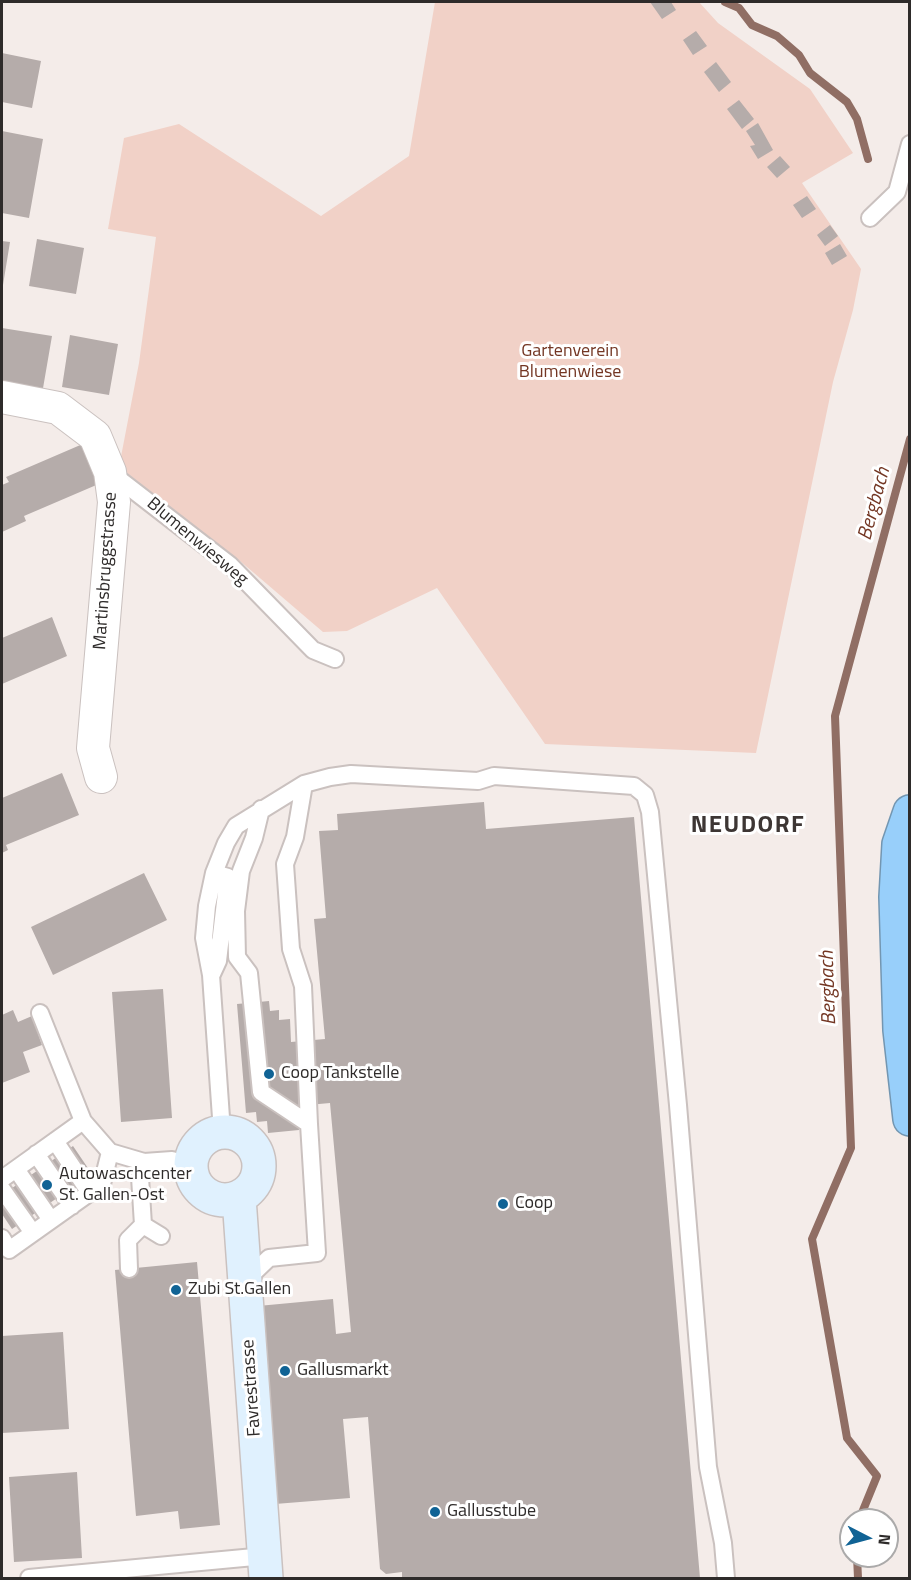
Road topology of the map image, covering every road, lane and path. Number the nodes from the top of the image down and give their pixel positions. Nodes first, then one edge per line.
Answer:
1 (909, 144) edge
2 (870, 218) dead end
3 (2, 397) edge
4 (110, 472) junction
5 (335, 659) dead end
6 (101, 777) dead end
7 (304, 784) junction
8 (261, 809) junction
9 (909, 812) edge
10 (237, 957) junction
11 (215, 968) junction
12 (40, 1013) dead end
13 (909, 1119) edge
14 (83, 1121) junction
15 (309, 1124) junction
16 (222, 1132) junction
17 (55, 1141) junction
18 (110, 1152) junction
19 (36, 1154) junction
20 (144, 1162) junction
21 (191, 1167) junction
22 (16, 1169) junction
23 (2, 1179) edge
24 (2, 1189) edge
25 (90, 1193) junction
26 (239, 1198) junction
27 (72, 1206) junction
28 (51, 1220) junction
29 (143, 1225) junction
30 (33, 1233) junction
31 (162, 1236) dead end
32 (2, 1238) edge
33 (129, 1269) dead end
34 (245, 1281) junction
35 (265, 1567) edge
36 (29, 1578) edge
37 (726, 1578) edge

1 - 2 lane
3 - 4 street, Martinsbruggstrasse
4 - 5 lane, Blumenwiesweg
4 - 6 street, Martinsbruggstrasse
7 - 8 lane
7 - 15 lane
7 - 37 lane
8 - 10 lane
8 - 11 lane
9 - 13 highway
10 - 11 lane
10 - 15 lane
11 - 16 lane
12 - 14 lane
14 - 17 lane
14 - 18 lane
15 - 34 lane
16 - 21 street
16 - 26 street
17 - 19 lane
17 - 25 lane
18 - 20 lane
18 - 25 lane
19 - 22 lane
19 - 27 lane
20 - 21 lane
20 - 29 lane
21 - 26 street
22 - 23 lane
22 - 28 lane
24 - 30 lane
25 - 27 lane
26 - 34 street, Favrestrasse
27 - 28 lane
28 - 30 lane
29 - 31 lane
29 - 33 lane
30 - 32 lane
34 - 35 street, Favrestrasse
35 - 36 lane

